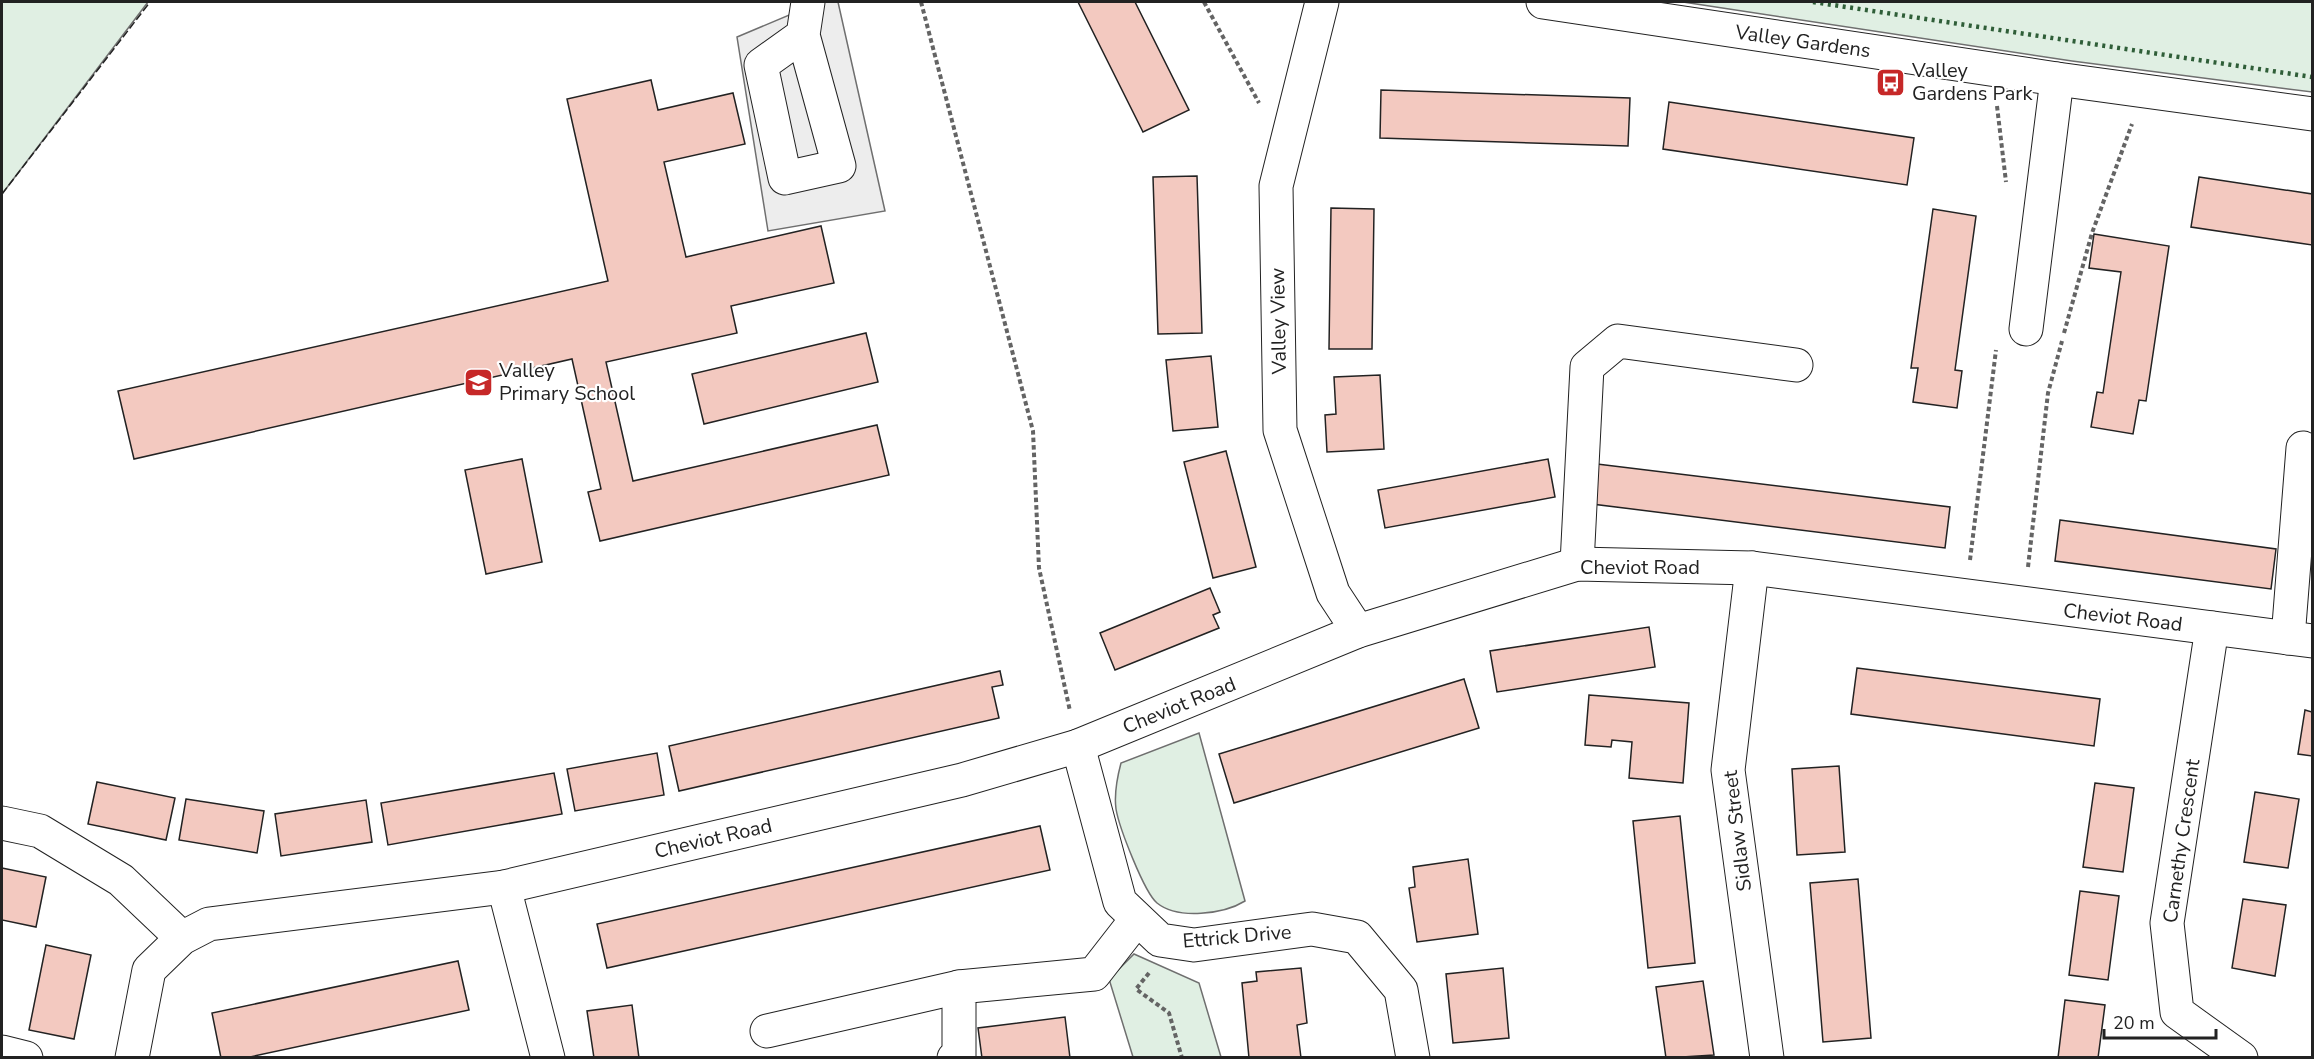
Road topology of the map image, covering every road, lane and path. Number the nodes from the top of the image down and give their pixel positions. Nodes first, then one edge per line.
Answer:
1 (808, 2) edge
2 (921, 2) edge
3 (1204, 2) edge
4 (1322, 2) edge
5 (1542, 2) edge
6 (803, 35) dead end
7 (1992, 69) junction
8 (2057, 79) junction
9 (2144, 91) junction
10 (2313, 114) edge
11 (1285, 151) junction
12 (2006, 185) dead end
13 (2026, 329) joint
14 (1796, 365) dead end
15 (2303, 448) dead end
16 (1578, 564) junction
17 (1752, 568) junction
18 (1965, 596) junction
19 (2024, 604) junction
20 (2212, 628) junction
21 (1358, 631) junction
22 (2300, 640) edge
23 (1078, 746) junction
24 (2, 823) edge
25 (504, 887) junction
26 (1148, 930) junction
27 (182, 938) junction
28 (959, 987) junction
29 (767, 1031) dead end
30 (2, 1052) edge
31 (27, 1058) edge
32 (132, 1058) edge
33 (548, 1058) edge
34 (954, 1058) edge
35 (1182, 1058) edge
36 (1413, 1058) edge
37 (1767, 1058) edge
38 (2241, 1058) edge

1 - 6 street
2 - 23 path
3 - 11 path
4 - 11 street, Valley View
5 - 7 street, Valley Gardens
7 - 8 street, Valley Gardens
7 - 12 path
8 - 9 street, Valley Gardens
8 - 13 street
9 - 10 street, Valley Gardens
9 - 19 path
11 - 21 street, Valley View
13 - 18 path
14 - 16 street
15 - 22 street
16 - 17 street, Cheviot Road
16 - 21 street, Cheviot Road
17 - 18 street, Cheviot Road
17 - 37 street, Sidlaw Street
18 - 19 street, Cheviot Road
19 - 20 street, Cheviot Road
20 - 22 street, Cheviot Road
20 - 38 street, Carnethy Crescent
21 - 23 street, Cheviot Road
23 - 25 street, Cheviot Road
23 - 26 street
24 - 27 street
25 - 27 street, Cheviot Road
25 - 33 street
26 - 28 street
26 - 35 path
26 - 36 street, Ettrick Drive
27 - 32 street, Cheviot Road
28 - 29 street
28 - 34 street
30 - 31 street

